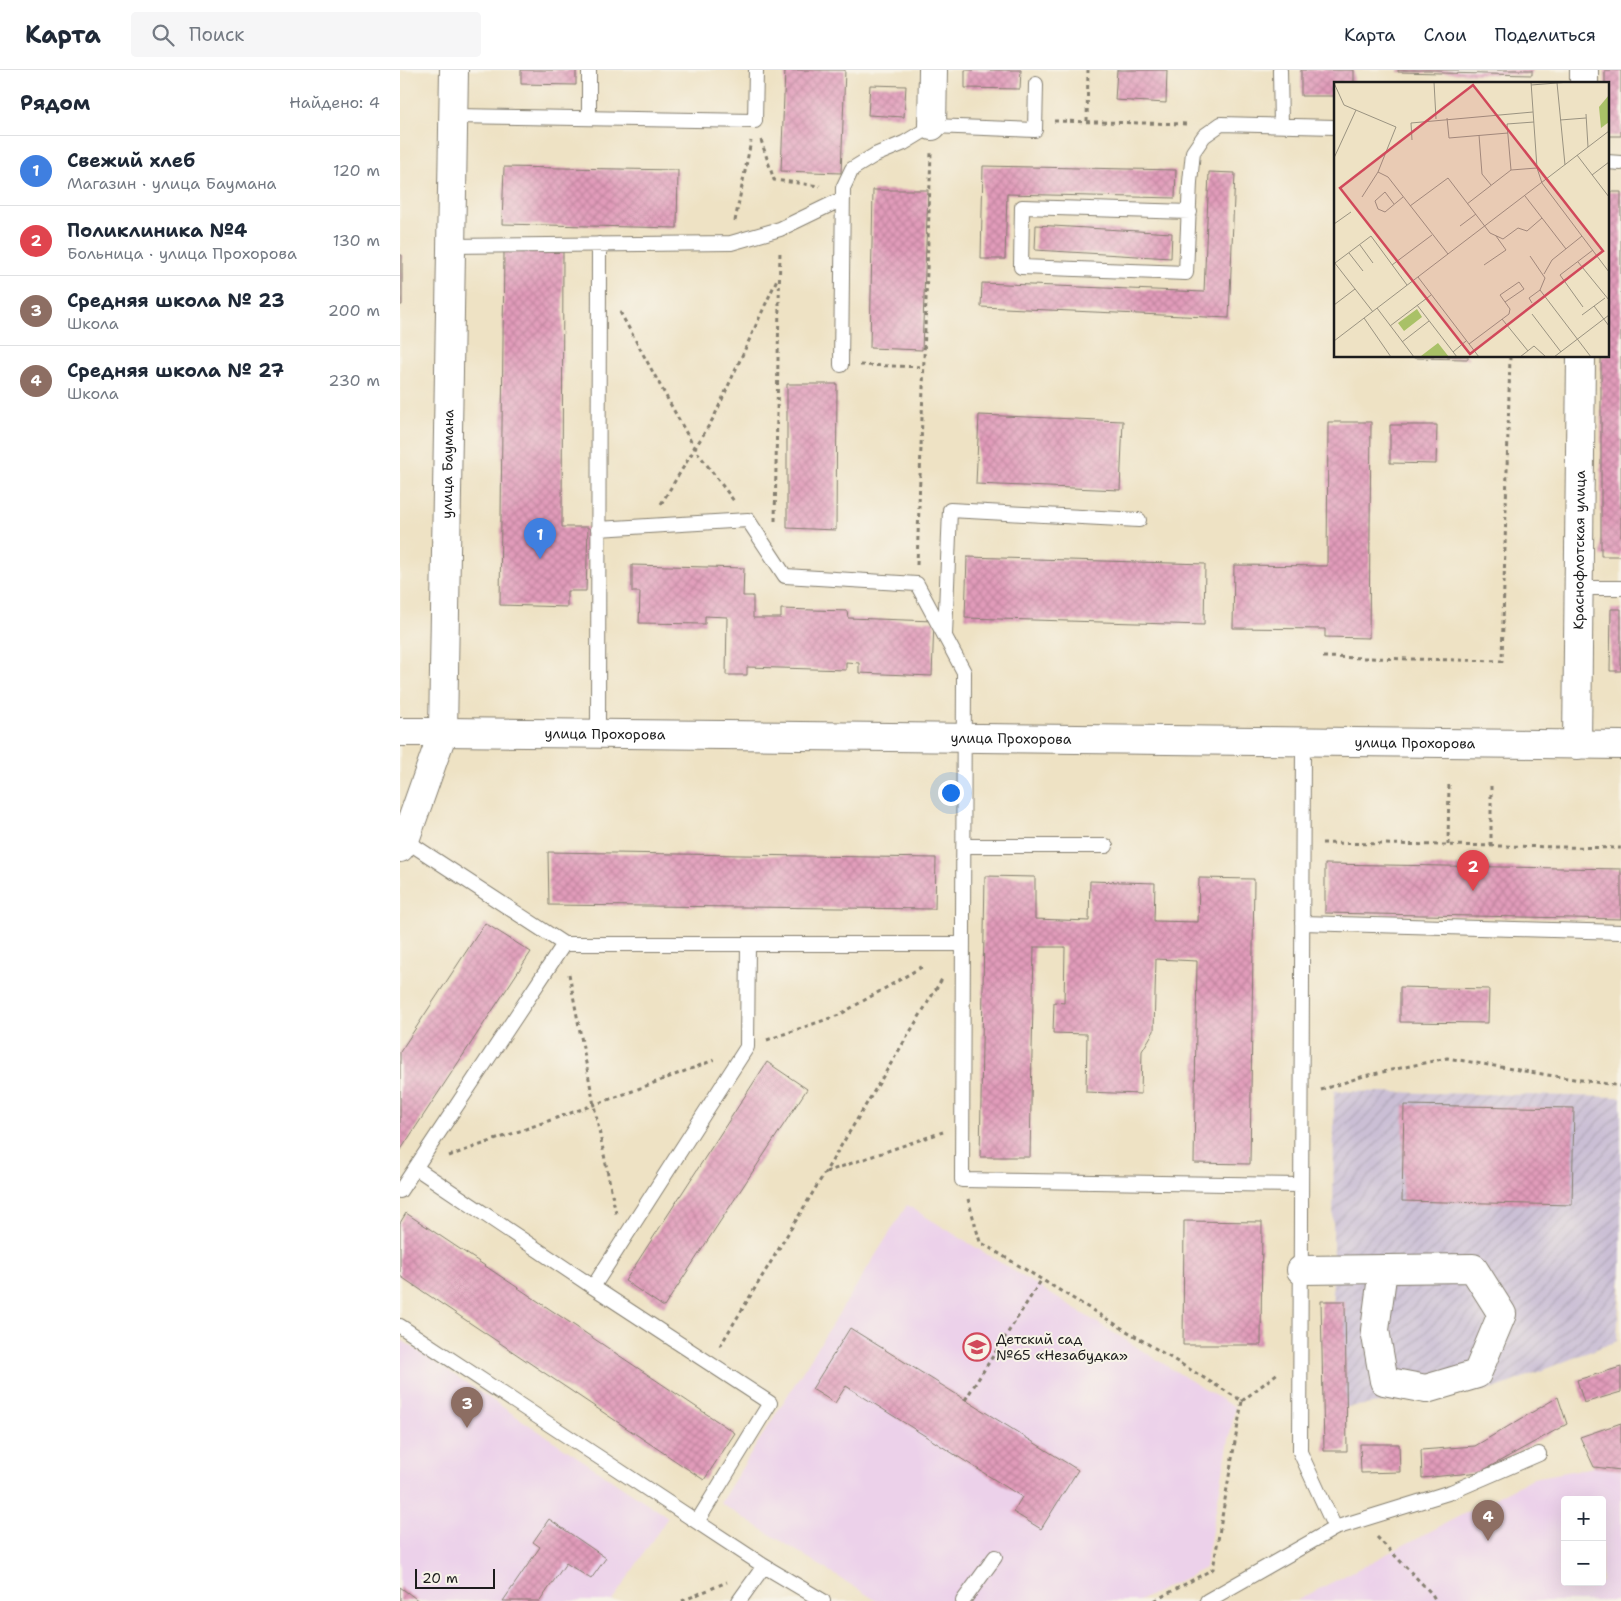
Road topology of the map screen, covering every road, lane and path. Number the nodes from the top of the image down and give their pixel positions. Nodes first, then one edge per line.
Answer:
1 (454, 70) edge
2 (590, 70) edge
3 (756, 70) edge
4 (933, 70) edge
5 (1088, 70) edge
6 (1280, 70) edge
7 (1036, 84) dead end
8 (453, 116) junction
9 (589, 117) junction
10 (1036, 120) junction
11 (755, 121) junction
12 (1087, 121) junction
13 (1221, 124) junction
14 (932, 126) junction
15 (1281, 126) junction
16 (1334, 128) edge
17 (1608, 162) edge
18 (1621, 162) edge
19 (842, 194) junction
20 (1190, 212) junction
21 (780, 229) junction
22 (731, 242) junction
23 (599, 244) junction
24 (451, 246) junction
25 (599, 274) junction
26 (780, 274) junction
27 (1510, 358) edge
28 (1581, 358) edge
29 (841, 365) joint
30 (924, 367) junction
31 (695, 449) junction
32 (748, 520) junction
33 (1139, 520) dead end
34 (647, 526) junction
35 (598, 529) junction
36 (774, 559) junction
37 (917, 584) junction
38 (1579, 588) junction
39 (1621, 588) edge
40 (944, 636) junction
41 (1323, 657) dead end
42 (400, 732) edge
43 (443, 732) junction
44 (598, 734) junction
45 (964, 738) junction
46 (1303, 742) junction
47 (1577, 745) junction
48 (1621, 745) edge
49 (1449, 781) dead end
50 (1491, 782) dead end
51 (1303, 843) junction
52 (403, 844) edge
53 (964, 846) junction
54 (1106, 846) dead end
55 (1448, 846) junction
56 (1491, 846) junction
57 (1621, 848) edge
58 (1302, 924) junction
59 (1621, 932) edge
60 (564, 944) junction
61 (748, 944) junction
62 (963, 944) junction
63 (747, 1047) junction
64 (1621, 1086) edge
65 (1302, 1096) junction
66 (594, 1105) junction
67 (962, 1126) junction
68 (416, 1168) junction
69 (825, 1172) junction
70 (962, 1180) junction
71 (1301, 1185) junction
72 (400, 1191) edge
73 (622, 1242) junction
74 (1383, 1269) junction
75 (1301, 1270) junction
76 (1042, 1279) junction
77 (592, 1287) junction
78 (400, 1326) edge
79 (1300, 1356) junction
80 (710, 1363) junction
81 (965, 1400) dead end
82 (1242, 1401) junction
83 (1539, 1454) dead end
84 (1360, 1520) junction
85 (697, 1522) junction
86 (1336, 1528) junction
87 (995, 1557) dead end
88 (764, 1566) junction
89 (682, 1601) edge
90 (739, 1601) edge
91 (823, 1601) edge
92 (963, 1601) edge
93 (1154, 1601) edge
94 (1207, 1601) edge
95 (1436, 1601) edge

1 - 8 street, улица Баумана
2 - 9 lane
3 - 11 lane
4 - 14 street
5 - 12 path
6 - 15 lane
7 - 10 lane
8 - 9 lane
8 - 24 street, улица Баумана
9 - 11 lane
10 - 12 path
10 - 14 lane
11 - 19 path
11 - 22 path
12 - 13 path
13 - 15 lane
13 - 20 lane
14 - 19 lane
14 - 30 path
15 - 16 lane
17 - 18 lane
19 - 21 lane
19 - 29 lane
20 - 20 lane
21 - 22 lane
21 - 26 path
22 - 23 lane
23 - 24 lane
23 - 25 lane
24 - 43 street, улица Баумана
25 - 31 path
25 - 35 lane
26 - 31 path
26 - 36 path
27 - 41 path
28 - 38 street, Краснофлотская улица
29 - 30 path
30 - 37 path
31 - 32 path
31 - 34 path
32 - 34 lane
32 - 36 lane
33 - 40 lane
34 - 35 lane
35 - 44 lane
36 - 37 lane
37 - 40 lane
38 - 39 lane
38 - 47 street, Краснофлотская улица
40 - 45 lane
42 - 43 street, улица Прохорова
43 - 44 street, улица Прохорова
43 - 52 street, улица Баумана
44 - 45 street, улица Прохорова
45 - 46 street, улица Прохорова
45 - 53 lane
46 - 47 street, улица Прохорова
46 - 51 lane
47 - 48 street, улица Прохорова
49 - 55 path
50 - 56 path
51 - 55 path
51 - 58 lane
52 - 60 lane
53 - 54 lane
53 - 62 lane
55 - 56 path
56 - 57 path
58 - 59 lane
58 - 65 lane
60 - 61 lane
60 - 66 path
60 - 68 lane
61 - 62 lane
61 - 63 lane
62 - 63 path
62 - 67 lane
62 - 69 path
63 - 66 path
63 - 73 lane
64 - 65 path
65 - 71 lane
66 - 68 path
66 - 73 path
67 - 69 path
67 - 70 lane
68 - 72 lane
68 - 77 lane
69 - 80 path
70 - 71 lane
70 - 76 path
71 - 75 lane
73 - 77 lane
74 - 74 street
74 - 75 street
75 - 79 lane
76 - 81 path
76 - 82 path
77 - 80 lane
78 - 85 lane
79 - 82 path
79 - 86 lane
80 - 85 lane
82 - 93 path
83 - 84 lane
84 - 86 lane
84 - 95 path
85 - 88 lane
86 - 94 lane
87 - 92 lane
88 - 89 path
88 - 90 lane
88 - 91 lane

